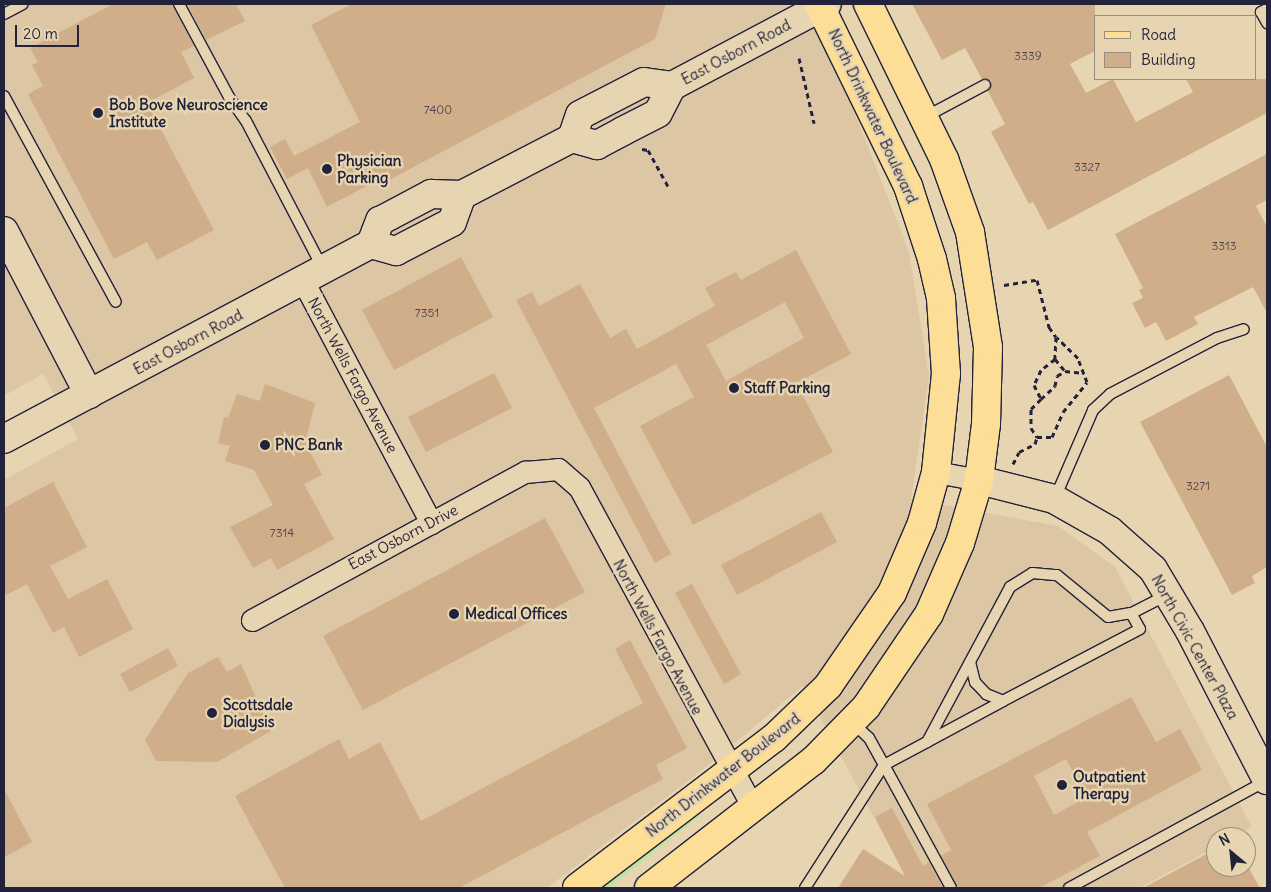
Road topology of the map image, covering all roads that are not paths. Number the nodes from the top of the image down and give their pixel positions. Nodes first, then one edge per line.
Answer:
1 (23, 4) edge
2 (179, 4) edge
3 (868, 4) edge
4 (822, 5) edge
5 (1267, 8) edge
6 (4, 14) edge
7 (1267, 23) edge
8 (985, 85) dead end
9 (4, 96) edge
10 (924, 118) junction
11 (4, 231) edge
12 (313, 276) junction
13 (116, 302) dead end
14 (1244, 329) dead end
15 (89, 394) junction
16 (4, 439) edge
17 (558, 469) joint
18 (936, 472) junction
19 (979, 480) junction
20 (1054, 499) junction
21 (431, 523) junction
22 (1170, 594) junction
23 (1130, 614) junction
24 (252, 620) dead end
25 (970, 662) junction
26 (1004, 701) junction
27 (852, 723) junction
28 (927, 742) junction
29 (884, 765) junction
30 (731, 772) junction
31 (1267, 780) edge
32 (754, 809) junction
33 (654, 884) edge
34 (578, 888) edge
35 (805, 888) edge
36 (952, 888) edge
37 (1069, 888) edge

1 - 6 lane
2 - 12 lane
3 - 10 main road
4 - 12 main road, East Osborn Road
4 - 18 main road, North Drinkwater Boulevard
5 - 7 lane
8 - 10 lane
9 - 13 lane
10 - 19 main road
11 - 15 main road
12 - 15 main road, East Osborn Road
12 - 21 street, North Wells Fargo Avenue
14 - 20 lane
15 - 16 main road, East Osborn Road
17 - 21 street, East Osborn Drive
17 - 30 street, North Wells Fargo Avenue
18 - 19 street, North Civic Center Plaza
18 - 30 main road, North Drinkwater Boulevard
19 - 20 main road, North Civic Center Plaza
19 - 27 main road
20 - 22 main road, North Civic Center Plaza
21 - 24 street, East Osborn Drive
22 - 23 lane
22 - 31 main road, North Civic Center Plaza
23 - 25 lane
23 - 26 lane
25 - 26 lane
25 - 28 lane
26 - 28 lane
27 - 29 lane
27 - 32 main road
28 - 29 lane
29 - 35 lane
29 - 36 lane
30 - 32 street, North Wells Fargo Avenue
30 - 34 main road, North Drinkwater Boulevard
31 - 37 lane
32 - 33 main road

